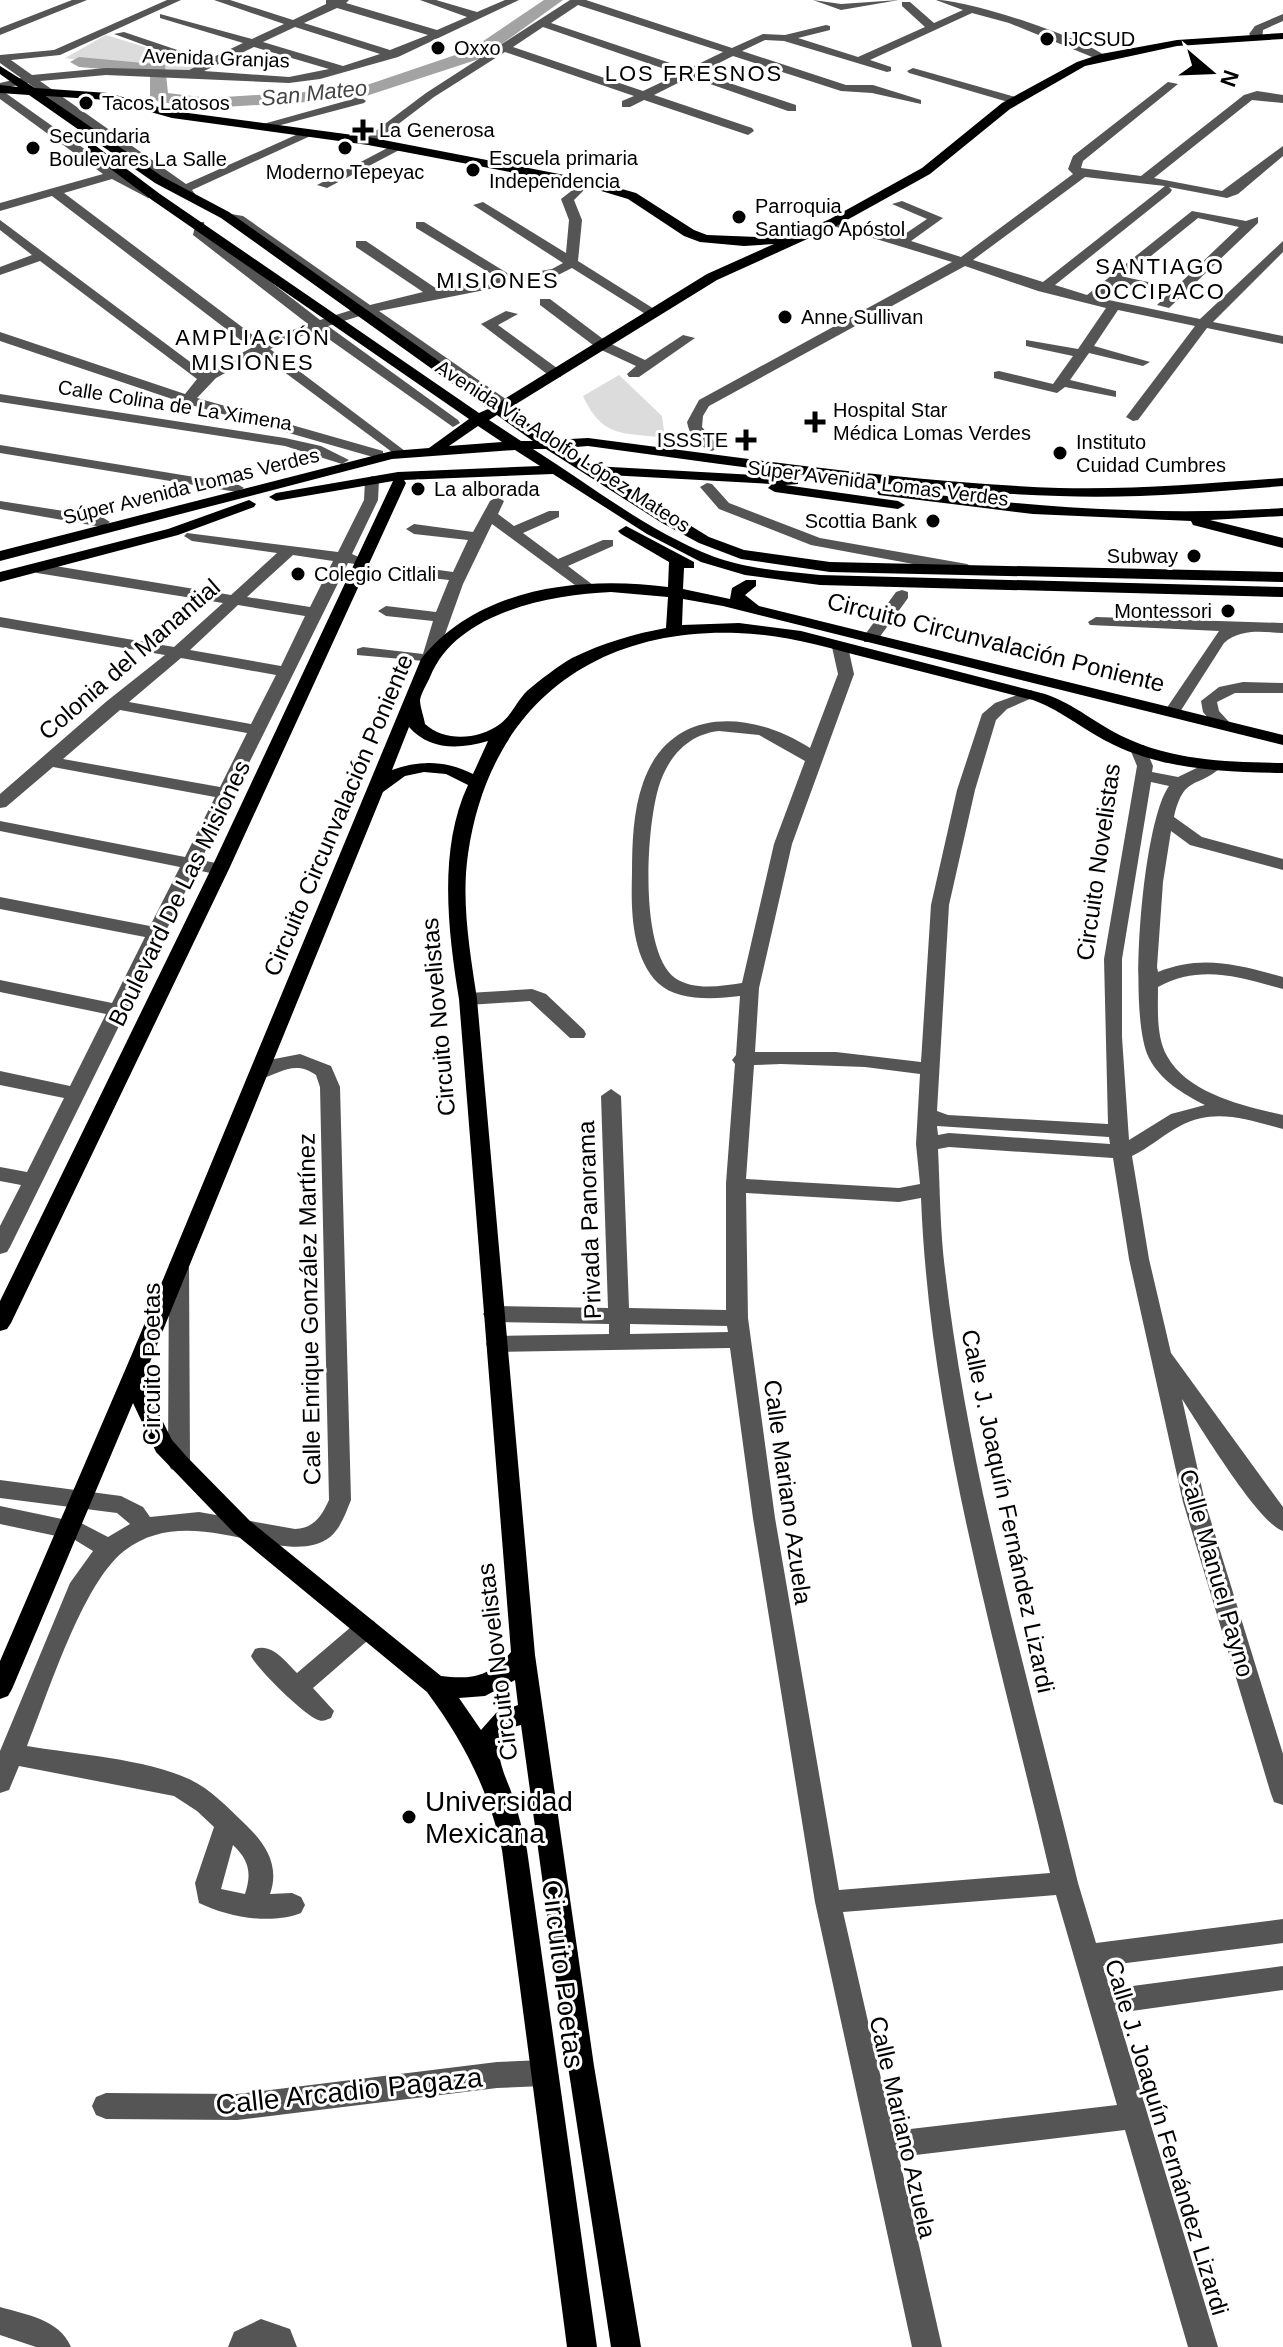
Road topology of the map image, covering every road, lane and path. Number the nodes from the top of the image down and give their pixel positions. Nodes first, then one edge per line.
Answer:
1 (53, 0) edge
2 (82, 0) edge
3 (176, 0) edge
4 (219, 0) edge
5 (322, 0) edge
6 (425, 0) edge
7 (514, 0) edge
8 (578, 0) edge
9 (818, 0) edge
10 (941, 0) edge
11 (340, 2) edge
12 (900, 2) edge
13 (65, 8) junction
14 (967, 12) dead end
15 (164, 16) dead end
16 (477, 16) junction
17 (1283, 17) edge
18 (294, 24) junction
19 (544, 24) junction
20 (932, 27) junction
21 (826, 28) dead end
22 (0, 32) edge
23 (120, 34) dead end
24 (441, 35) junction
25 (1283, 36) edge
26 (1258, 37) junction
27 (785, 38) junction
28 (251, 44) junction
29 (505, 48) junction
30 (728, 52) junction
31 (394, 55) junction
32 (1101, 57) junction
33 (0, 58) edge
34 (858, 61) junction
35 (208, 64) junction
36 (0, 69) edge
37 (887, 69) dead end
38 (343, 70) junction
39 (913, 71) dead end
40 (687, 73) junction
41 (190, 75) junction
42 (28, 78) junction
43 (1172, 84) dead end
44 (0, 88) edge
45 (57, 94) junction
46 (643, 95) junction
47 (1283, 99) edge
48 (1015, 100) junction
49 (360, 101) dead end
50 (917, 102) dead end
51 (626, 104) dead end
52 (792, 108) dead end
53 (262, 126) junction
54 (748, 131) dead end
55 (311, 133) junction
56 (368, 141) junction
57 (397, 148) junction
58 (1283, 150) edge
59 (340, 163) dead end
60 (1080, 166) junction
61 (365, 171) junction
62 (113, 175) junction
63 (1144, 180) junction
64 (323, 185) dead end
65 (579, 189) dead end
66 (1166, 190) dead end
67 (187, 191) junction
68 (55, 192) junction
69 (156, 197) junction
70 (898, 204) dead end
71 (479, 205) dead end
72 (0, 207) edge
73 (225, 215) junction
74 (834, 222) junction
75 (0, 224) edge
76 (200, 225) junction
77 (420, 225) dead end
78 (794, 239) junction
79 (900, 243) junction
80 (361, 244) dead end
81 (1283, 245) edge
82 (41, 256) junction
83 (961, 263) junction
84 (571, 264) junction
85 (0, 271) edge
86 (1115, 279) junction
87 (510, 280) junction
88 (1043, 288) junction
89 (1177, 292) junction
90 (435, 294) junction
91 (1089, 300) junction
92 (545, 302) dead end
93 (1164, 305) dead end
94 (1114, 306) junction
95 (364, 309) junction
96 (652, 312) junction
97 (511, 314) dead end
98 (322, 323) junction
99 (1203, 324) junction
100 (0, 336) edge
101 (688, 338) dead end
102 (1283, 340) edge
103 (1031, 343) dead end
104 (602, 345) junction
105 (258, 348) junction
106 (0, 349) edge
107 (1084, 351) junction
108 (55, 357) junction
109 (1143, 362) dead end
110 (646, 366) junction
111 (556, 374) junction
112 (633, 375) dead end
113 (999, 375) dead end
114 (205, 379) junction
115 (1062, 382) junction
116 (1111, 394) dead end
117 (0, 398) edge
118 (189, 400) junction
119 (504, 406) junction
120 (1133, 417) dead end
121 (458, 426) junction
122 (235, 435) junction
123 (588, 442) junction
124 (712, 447) junction
125 (0, 449) edge
126 (659, 449) junction
127 (434, 451) junction
128 (342, 460) junction
129 (382, 461) junction
130 (1283, 468) edge
131 (741, 476) junction
132 (547, 477) junction
133 (1037, 480) junction
134 (1283, 482) edge
135 (399, 483) junction
136 (707, 487) junction
137 (237, 488) junction
138 (1022, 490) junction
139 (1059, 492) junction
140 (257, 500) junction
141 (497, 501) dead end
142 (0, 505) edge
143 (1023, 509) junction
144 (1283, 512) edge
145 (554, 514) dead end
146 (1162, 515) junction
147 (492, 517) junction
148 (102, 522) junction
149 (1283, 523) edge
150 (1224, 528) junction
151 (414, 529) dead end
152 (512, 532) junction
153 (192, 536) dead end
154 (477, 537) junction
155 (608, 543) dead end
156 (1283, 543) edge
157 (0, 548) edge
158 (288, 551) junction
159 (0, 556) edge
160 (343, 558) junction
161 (363, 560) junction
162 (677, 560) junction
163 (557, 565) junction
164 (0, 567) edge
165 (37, 568) junction
166 (403, 570) dead end
167 (971, 570) junction
168 (0, 577) edge
169 (459, 577) junction
170 (1283, 577) edge
171 (751, 583) junction
172 (950, 585) junction
173 (588, 588) junction
174 (1283, 592) edge
175 (674, 593) junction
176 (902, 595) dead end
177 (236, 598) junction
178 (386, 611) dead end
179 (315, 613) junction
180 (441, 617) junction
181 (765, 618) junction
182 (0, 622) edge
183 (1096, 622) dead end
184 (1246, 628) junction
185 (1283, 628) edge
186 (674, 630) junction
187 (870, 639) junction
188 (840, 647) junction
189 (363, 652) dead end
190 (177, 653) junction
191 (429, 659) junction
192 (1206, 660) junction
193 (284, 671) junction
194 (1233, 687) junction
195 (1283, 688) edge
196 (1031, 695) junction
197 (1123, 700) junction
198 (413, 702) junction
199 (113, 704) junction
200 (1172, 712) junction
201 (1222, 723) junction
202 (1091, 724) junction
203 (505, 728) junction
204 (255, 730) junction
205 (1282, 740) edge
206 (1138, 749) junction
207 (814, 759) junction
208 (48, 761) junction
209 (1213, 767) junction
210 (1283, 768) edge
211 (1143, 775) junction
212 (475, 782) junction
213 (1181, 783) junction
214 (375, 790) junction
215 (224, 793) junction
216 (0, 803) edge
217 (1164, 818) junction
218 (0, 826) edge
219 (190, 864) junction
220 (1283, 865) edge
221 (220, 869) junction
222 (0, 903) edge
223 (156, 933) junction
224 (1283, 983) edge
225 (1147, 985) junction
226 (0, 986) edge
227 (750, 988) junction
228 (468, 999) junction
229 (117, 1010) junction
230 (577, 1034) dead end
231 (742, 1060) junction
232 (928, 1070) junction
233 (259, 1073) junction
234 (0, 1078) edge
235 (75, 1094) junction
236 (611, 1096) dead end
237 (1228, 1108) junction
238 (927, 1115) junction
239 (1283, 1122) edge
240 (1120, 1141) junction
241 (926, 1144) junction
242 (0, 1174) edge
243 (32, 1180) junction
244 (736, 1183) junction
245 (929, 1189) junction
246 (0, 1247) edge
247 (179, 1265) junction
248 (494, 1314) junction
249 (619, 1316) junction
250 (0, 1323) edge
251 (738, 1329) junction
252 (620, 1342) junction
253 (497, 1344) junction
254 (1159, 1350) junction
255 (143, 1354) junction
256 (179, 1463) junction
257 (0, 1489) edge
258 (79, 1501) junction
259 (1278, 1508) edge
260 (0, 1515) edge
261 (242, 1527) junction
262 (68, 1529) junction
263 (146, 1529) junction
264 (110, 1550) junction
265 (366, 1628) junction
266 (523, 1655) junction
267 (263, 1656) dead end
268 (435, 1685) junction
269 (296, 1688) junction
270 (0, 1689) edge
271 (322, 1711) dead end
272 (532, 1715) junction
273 (11, 1754) junction
274 (486, 1760) junction
275 (0, 1782) edge
276 (1283, 1794) edge
277 (227, 1824) junction
278 (1065, 1883) junction
279 (828, 1902) junction
280 (254, 1905) junction
281 (292, 1905) dead end
282 (1283, 1931) edge
283 (1085, 1956) junction
284 (1283, 1978) edge
285 (1099, 2003) junction
286 (543, 2073) junction
287 (106, 2106) dead end
288 (1134, 2116) junction
289 (880, 2146) junction
290 (0, 2321) edge
291 (281, 2343) edge
292 (56, 2347) edge
293 (243, 2347) edge
294 (582, 2347) edge
295 (626, 2347) edge
296 (927, 2347) edge
297 (1203, 2347) edge

1 - 13 street
2 - 13 street
3 - 33 street
4 - 18 street
5 - 11 street
6 - 16 street
7 - 16 street, Avenida Granjas
8 - 19 street
8 - 30 street
9 - 12 street
10 - 32 street
11 - 18 street
11 - 24 street
12 - 20 street
13 - 22 street
14 - 20 street
15 - 28 street
16 - 24 street, Avenida Granjas
17 - 26 street
18 - 28 street
18 - 31 street
19 - 29 street
19 - 40 street
20 - 34 street
21 - 27 street
23 - 35 street
24 - 31 street, Avenida Granjas
25 - 26 main road
26 - 32 main road
27 - 30 street
27 - 34 street
28 - 35 street
28 - 38 street
29 - 46 street
29 - 56 street
30 - 40 street
30 - 50 street
31 - 38 street, Avenida Granjas
32 - 48 main road
33 - 42 street
34 - 37 street
35 - 41 street
36 - 67 main road, Avenida Via Adolfo López Mateos
38 - 41 street, Avenida Granjas
39 - 48 street
40 - 46 street
40 - 52 street
41 - 42 street, Avenida Granjas
42 - 44 street, Avenida Granjas
42 - 45 street
43 - 60 street
44 - 45 main road
44 - 62 street
44 - 69 main road, Avenida Via Adolfo López Mateos
45 - 53 main road
45 - 67 street
46 - 51 street
46 - 54 street
47 - 63 street
48 - 74 main road
49 - 53 street
53 - 55 main road
55 - 56 main road
55 - 67 street
56 - 57 main road
57 - 61 street
57 - 78 main road
58 - 63 street
59 - 61 street
60 - 63 street
60 - 83 street
61 - 64 street
62 - 68 street
62 - 69 street
65 - 84 street
66 - 88 street
67 - 73 main road, Avenida Via Adolfo López Mateos
68 - 72 street
68 - 105 street
69 - 76 main road, Avenida Via Adolfo López Mateos
70 - 79 street
71 - 84 street
73 - 95 street, Avenida Via Adolfo López Mateos
73 - 167 main road, Avenida Via Adolfo López Mateos
74 - 78 main road
74 - 79 street
75 - 82 street
76 - 98 street, Avenida Via Adolfo López Mateos
76 - 172 main road, Avenida Via Adolfo López Mateos
77 - 87 street
78 - 96 main road
79 - 83 street
80 - 90 street
81 - 99 street
82 - 85 street
82 - 114 street
83 - 88 street
83 - 124 street
84 - 87 street
84 - 96 street
86 - 89 street
86 - 89 street
86 - 91 street
87 - 90 street
88 - 91 street
89 - 93 street
90 - 95 street
91 - 94 street
92 - 104 street
94 - 99 street
94 - 107 street
95 - 98 street
95 - 119 street, Avenida Via Adolfo López Mateos
96 - 104 main road
97 - 111 street
98 - 105 street
98 - 121 street, Avenida Via Adolfo López Mateos
99 - 102 street
99 - 120 street
100 - 108 street
101 - 110 street
103 - 107 street
104 - 110 street
104 - 111 main road
105 - 114 street
105 - 129 street
106 - 108 street
107 - 109 street
107 - 115 street
108 - 118 street
110 - 112 street
111 - 119 main road
113 - 115 street
114 - 118 street
115 - 116 street
117 - 122 street, Calle Colina de La Ximena
118 - 122 street
118 - 129 street
119 - 121 main road
119 - 123 main road
121 - 127 main road
122 - 128 street, Calle Colina de La Ximena
123 - 126 main road, Súper Avenida Lomas Verdes
123 - 127 main road, Súper Avenida Lomas Verdes
124 - 126 main road, Súper Avenida Lomas Verdes
124 - 133 main road, Súper Avenida Lomas Verdes
125 - 137 street
126 - 138 main road, Súper Avenida Lomas Verdes
127 - 129 main road, Súper Avenida Lomas Verdes
128 - 129 main road, Súper Avenida Lomas Verdes
128 - 137 main road, Súper Avenida Lomas Verdes
129 - 132 main road, Súper Avenida Lomas Verdes
129 - 135 main road, Súper Avenida Lomas Verdes
129 - 140 main road, Súper Avenida Lomas Verdes
129 - 159 main road, Súper Avenida Lomas Verdes
129 - 160 street, Boulevard De Las Misiones
130 - 133 main road, Súper Avenida Lomas Verdes
131 - 132 main road, Súper Avenida Lomas Verdes
131 - 136 main road
131 - 143 main road, Súper Avenida Lomas Verdes
132 - 135 main road, Súper Avenida Lomas Verdes
132 - 136 main road, Súper Avenida Lomas Verdes
132 - 162 main road
133 - 139 main road
134 - 139 main road, Súper Avenida Lomas Verdes
135 - 161 main road, Boulevard De Las Misiones
136 - 150 main road, Súper Avenida Lomas Verdes
136 - 167 street
137 - 148 main road, Súper Avenida Lomas Verdes
138 - 139 main road, Súper Avenida Lomas Verdes
138 - 143 main road
140 - 164 main road, Súper Avenida Lomas Verdes
140 - 165 main road, Súper Avenida Lomas Verdes
141 - 147 street
142 - 148 street
143 - 146 main road, Súper Avenida Lomas Verdes
144 - 146 main road, Súper Avenida Lomas Verdes
145 - 152 street
146 - 150 main road
147 - 152 street
147 - 154 street
148 - 157 main road, Súper Avenida Lomas Verdes
149 - 150 main road, Súper Avenida Lomas Verdes
150 - 156 main road
151 - 154 street
152 - 163 street
153 - 158 street
154 - 169 street
155 - 163 street
158 - 160 street
158 - 177 street, Colonia del Manantial
160 - 161 street
160 - 179 street, Boulevard De Las Misiones
161 - 221 main road, Boulevard De Las Misiones
162 - 171 main road
162 - 175 main road
163 - 173 street
165 - 168 main road, Súper Avenida Lomas Verdes
165 - 177 street
166 - 169 street
167 - 170 main road, Avenida Via Adolfo López Mateos
169 - 180 street
171 - 172 main road
171 - 181 main road
172 - 174 main road, Avenida Via Adolfo López Mateos
173 - 175 main road, Circuito Circunvalación Poniente
173 - 191 main road, Circuito Circunvalación Poniente
175 - 181 main road, Circuito Circunvalación Poniente
175 - 186 main road
176 - 187 street
177 - 179 street
177 - 190 street, Colonia del Manantial
178 - 180 street
179 - 193 street, Boulevard De Las Misiones
180 - 191 street
181 - 186 main road, Circuito Novelistas
181 - 187 main road, Circuito Circunvalación Poniente
181 - 188 main road, Circuito Novelistas
182 - 190 street
183 - 184 street
184 - 185 street
184 - 192 street
186 - 203 main road, Circuito Novelistas
187 - 197 main road, Circuito Circunvalación Poniente
188 - 196 main road, Circuito Novelistas
188 - 207 street, Calle Mariano Azuela
189 - 191 street
190 - 193 street
190 - 199 street, Colonia del Manantial
191 - 198 main road, Circuito Circunvalación Poniente
192 - 194 street
192 - 200 street
193 - 204 street, Boulevard De Las Misiones
194 - 195 street
194 - 201 street
196 - 202 main road, Circuito Novelistas
196 - 232 street, Calle J. Joaquín Fernández Lizardi
197 - 200 main road, Circuito Circunvalación Poniente
197 - 202 main road
198 - 203 main road
198 - 214 main road, Circuito Circunvalación Poniente
199 - 204 street
199 - 208 street, Colonia del Manantial
200 - 201 main road, Circuito Circunvalación Poniente
201 - 205 main road, Circuito Circunvalación Poniente
202 - 206 main road, Circuito Novelistas
203 - 212 main road, Circuito Novelistas
204 - 215 street, Boulevard De Las Misiones
206 - 209 main road
206 - 211 street, Circuito Novelistas
207 - 227 street, Calle Mariano Azuela
207 - 227 street
208 - 215 street
208 - 216 street, Colonia del Manantial
209 - 210 main road
209 - 213 street
211 - 213 street
211 - 240 street, Circuito Novelistas
212 - 214 main road
212 - 228 main road, Circuito Novelistas
213 - 217 street
214 - 233 main road, Circuito Circunvalación Poniente
215 - 219 street, Boulevard De Las Misiones
217 - 220 street
217 - 225 street
218 - 219 street
219 - 221 street
219 - 223 street, Boulevard De Las Misiones
221 - 250 main road, Boulevard De Las Misiones
222 - 223 street
223 - 229 street, Boulevard De Las Misiones
224 - 225 street
225 - 237 street
226 - 229 street
227 - 231 street, Calle Mariano Azuela
228 - 230 street
228 - 248 main road, Circuito Novelistas
229 - 235 street, Boulevard De Las Misiones
231 - 232 street
231 - 244 street, Calle Mariano Azuela
232 - 238 street, Calle J. Joaquín Fernández Lizardi
233 - 247 main road, Circuito Circunvalación Poniente
233 - 261 street, Calle Enrique González Martínez
234 - 235 street
235 - 243 street, Boulevard De Las Misiones
236 - 249 street, Privada Panorama
237 - 239 street
237 - 240 street
238 - 240 street
238 - 241 street, Calle J. Joaquín Fernández Lizardi
240 - 241 street
240 - 254 street, Circuito Novelistas
241 - 245 street, Calle J. Joaquín Fernández Lizardi
242 - 243 street
243 - 246 street, Boulevard De Las Misiones
244 - 245 street
244 - 251 street, Calle Mariano Azuela
245 - 278 street, Calle J. Joaquín Fernández Lizardi
247 - 255 main road, Circuito Circunvalación Poniente
247 - 256 street, Circuito Poetas
248 - 249 street
248 - 253 main road, Circuito Novelistas
249 - 251 street
249 - 252 street, Privada Panorama
251 - 252 street
251 - 279 street, Calle Mariano Azuela
252 - 253 street
253 - 266 main road, Circuito Novelistas
254 - 259 street, Circuito Novelistas
254 - 276 street, Calle Manuel Payno
255 - 256 main road, Circuito Poetas
255 - 258 main road, Circuito Circunvalación Poniente
256 - 261 main road, Circuito Poetas
257 - 258 street
258 - 262 main road, Circuito Circunvalación Poniente
258 - 263 street
260 - 262 street
261 - 263 street, Circuito Poetas
261 - 265 main road, Circuito Poetas
262 - 264 street
262 - 270 main road, Circuito Circunvalación Poniente
263 - 264 street, Circuito Poetas
264 - 273 street, Circuito Poetas
265 - 268 main road, Circuito Poetas
265 - 269 street
266 - 268 main road
266 - 272 main road, Circuito Novelistas
267 - 269 street
268 - 274 main road, Circuito Poetas
269 - 271 street
272 - 274 main road
272 - 295 main road, Circuito Novelistas
273 - 275 street, Circuito Poetas
273 - 277 street
274 - 286 main road, Circuito Poetas
277 - 280 street
277 - 280 street
278 - 279 street
278 - 283 street, Calle J. Joaquín Fernández Lizardi
279 - 289 street, Calle Mariano Azuela
280 - 281 street
282 - 283 street
283 - 285 street, Calle J. Joaquín Fernández Lizardi
284 - 285 street
285 - 288 street, Calle J. Joaquín Fernández Lizardi
286 - 287 street, Calle Arcadio Pagaza
286 - 294 main road, Circuito Poetas
288 - 289 street
288 - 297 street, Calle J. Joaquín Fernández Lizardi
289 - 296 street, Calle Mariano Azuela
290 - 292 street
291 - 293 street

